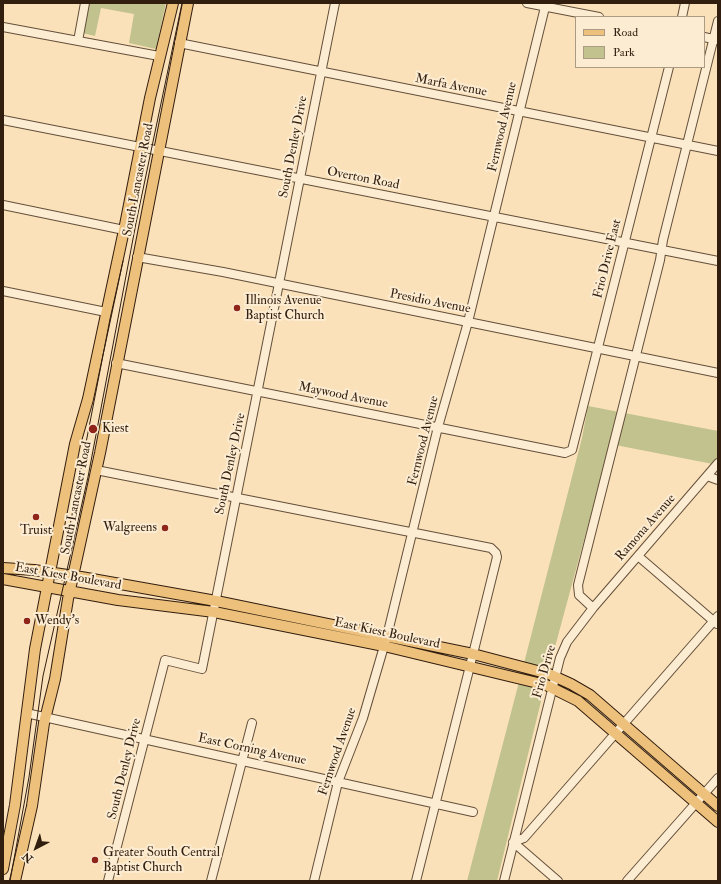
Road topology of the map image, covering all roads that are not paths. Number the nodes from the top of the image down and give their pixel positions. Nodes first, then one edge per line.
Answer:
1 (85, 3) edge
2 (173, 3) edge
3 (188, 3) edge
4 (335, 3) edge
5 (527, 3) edge
6 (685, 3) edge
7 (546, 5) edge
8 (595, 16) edge
9 (682, 16) edge
10 (718, 21) edge
11 (3, 27) edge
12 (705, 37) edge
13 (716, 40) edge
14 (78, 41) junction
15 (179, 43) junction
16 (159, 56) junction
17 (669, 68) edge
18 (321, 72) junction
19 (518, 111) junction
20 (3, 120) edge
21 (651, 137) junction
22 (687, 145) junction
23 (140, 147) junction
24 (158, 150) junction
25 (718, 151) edge
26 (300, 178) junction
27 (3, 205) edge
28 (494, 217) junction
29 (124, 230) junction
30 (624, 243) junction
31 (662, 250) junction
32 (137, 257) junction
33 (718, 261) edge
34 (278, 284) junction
35 (3, 291) edge
36 (106, 312) junction
37 (468, 322) junction
38 (598, 348) junction
39 (636, 356) junction
40 (116, 363) junction
41 (718, 373) edge
42 (258, 392) junction
43 (438, 427) junction
44 (565, 453) joint
45 (718, 463) edge
46 (96, 470) junction
47 (707, 476) junction
48 (718, 480) edge
49 (236, 498) junction
50 (413, 532) junction
51 (638, 556) junction
52 (4, 567) edge
53 (50, 572) junction
54 (74, 576) junction
55 (3, 579) edge
56 (47, 586) junction
57 (70, 591) junction
58 (216, 601) junction
59 (593, 608) junction
60 (214, 612) junction
61 (717, 621) edge
62 (386, 641) junction
63 (473, 654) junction
64 (470, 666) junction
65 (555, 676) junction
66 (552, 688) junction
67 (26, 712) junction
68 (46, 716) junction
69 (252, 723) dead end
70 (624, 724) junction
71 (616, 733) junction
72 (145, 738) junction
73 (242, 760) junction
74 (718, 778) edge
75 (338, 782) junction
76 (704, 794) junction
77 (435, 803) junction
78 (696, 803) junction
79 (718, 806) edge
80 (473, 812) dead end
81 (718, 822) edge
82 (514, 842) junction
83 (3, 869) edge
84 (15, 881) edge
85 (108, 881) edge
86 (211, 881) edge
87 (314, 881) edge
88 (416, 881) edge
89 (504, 881) edge
90 (558, 881) edge
91 (627, 881) edge

1 - 14 street
2 - 16 main road, South Lancaster Road
3 - 15 main road, South Lancaster Road
4 - 18 street, South Denley Drive
5 - 7 street
6 - 9 street
7 - 8 street
7 - 19 street, Fernwood Avenue
10 - 13 street
11 - 14 street
12 - 13 street
13 - 22 street
14 - 16 street
15 - 18 street, Marfa Avenue
15 - 24 main road, South Lancaster Road
16 - 23 main road, South Lancaster Road
17 - 21 street, Frio Drive East
18 - 19 street, Marfa Avenue
18 - 26 street, South Denley Drive
19 - 21 street, Marfa Avenue
19 - 28 street, Fernwood Avenue
20 - 23 street, Overton Road
21 - 22 street, Marfa Avenue
21 - 30 street, Frio Drive East
22 - 25 street, Marfa Avenue
22 - 31 street
23 - 24 street, Overton Road
23 - 29 main road, South Lancaster Road
24 - 26 street, Overton Road
24 - 32 main road, South Lancaster Road
26 - 28 street, Overton Road
26 - 34 street, South Denley Drive
27 - 29 street
28 - 30 street, Overton Road
28 - 37 street, Fernwood Avenue
29 - 36 main road, South Lancaster Road
30 - 31 street, Overton Road
30 - 38 street, Frio Drive East
31 - 33 street, Overton Road
31 - 39 street
32 - 34 street, Presidio Avenue
32 - 40 main road, South Lancaster Road
34 - 37 street, Presidio Avenue
34 - 42 street, South Denley Drive
35 - 36 street
36 - 53 main road, South Lancaster Road
37 - 38 street, Presidio Avenue
37 - 43 street, Fernwood Avenue
38 - 39 street, Presidio Avenue
38 - 44 street, Frio Drive East
39 - 41 street, Presidio Avenue
39 - 59 street
40 - 42 street, Maywood Avenue
40 - 46 main road, South Lancaster Road
42 - 43 street, Maywood Avenue
42 - 49 street, South Denley Drive
43 - 44 street, Maywood Avenue
43 - 50 street, Fernwood Avenue
45 - 47 street, Ramona Avenue
46 - 49 street
46 - 54 main road, South Lancaster Road
47 - 48 street
47 - 51 street, Ramona Avenue
49 - 50 street
49 - 58 street, South Denley Drive
50 - 62 street, Fernwood Avenue
50 - 63 street
51 - 59 street, Ramona Avenue
51 - 61 street
52 - 53 main road, East Kiest Boulevard
53 - 54 main road, East Kiest Boulevard
53 - 56 main road, South Lancaster Road
54 - 57 main road, South Lancaster Road
54 - 58 main road, East Kiest Boulevard
55 - 56 main road, East Kiest Boulevard
56 - 57 main road, East Kiest Boulevard
56 - 67 main road, South Lancaster Road
57 - 60 main road, East Kiest Boulevard
57 - 68 main road, South Lancaster Road
58 - 60 street, South Denley Drive
58 - 62 main road, East Kiest Boulevard
59 - 65 street, Frio Drive
60 - 62 main road, East Kiest Boulevard
60 - 72 street, South Denley Drive
61 - 70 street
62 - 63 main road, East Kiest Boulevard
62 - 64 main road, East Kiest Boulevard
62 - 75 street, Fernwood Avenue
63 - 64 street
63 - 65 main road, East Kiest Boulevard
64 - 66 main road, East Kiest Boulevard
64 - 77 street
65 - 66 street, Frio Drive
65 - 70 main road, East Kiest Boulevard
66 - 71 main road, East Kiest Boulevard
66 - 82 street, Frio Drive
67 - 68 street, East Corning Avenue
67 - 83 main road, South Lancaster Road
68 - 72 street, East Corning Avenue
68 - 84 main road, South Lancaster Road
69 - 73 street
70 - 71 street
70 - 76 main road, East Kiest Boulevard
71 - 78 main road, East Kiest Boulevard
71 - 82 street
72 - 73 street, East Corning Avenue
72 - 85 street, South Denley Drive
73 - 75 street, East Corning Avenue
73 - 86 street
74 - 76 street
75 - 77 street, East Corning Avenue
75 - 87 street, Fernwood Avenue
76 - 78 street
76 - 79 main road, East Kiest Boulevard
77 - 80 street, East Corning Avenue
77 - 88 street
78 - 81 main road, East Kiest Boulevard
78 - 91 street
82 - 89 street, Frio Drive
82 - 90 street

